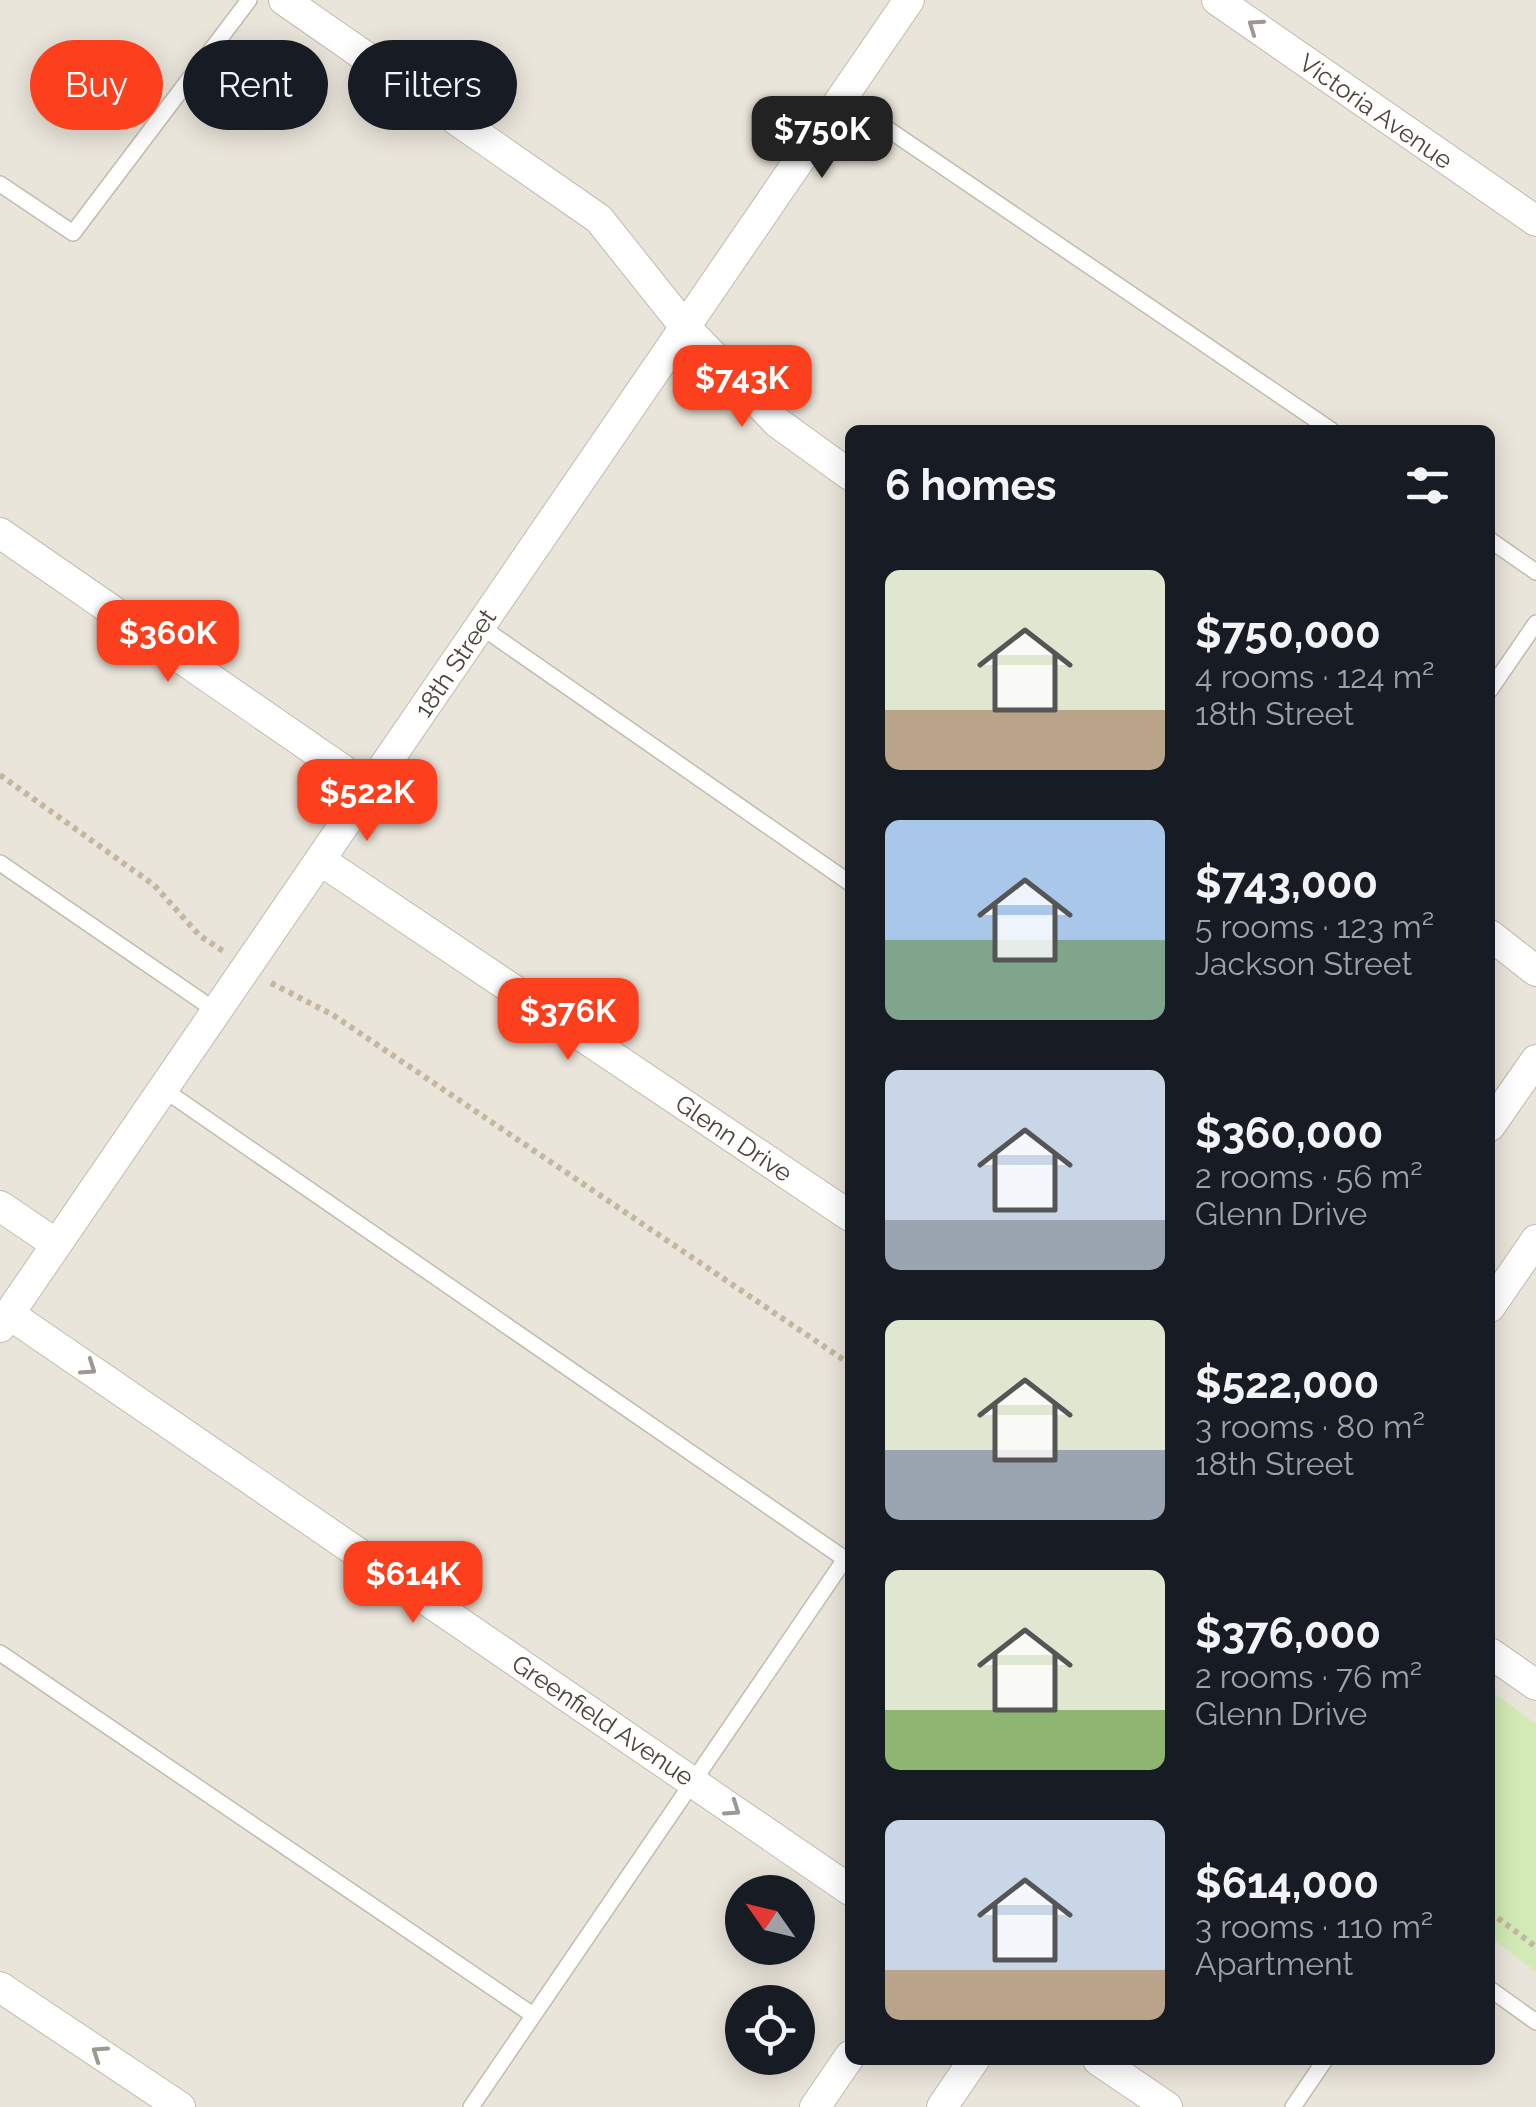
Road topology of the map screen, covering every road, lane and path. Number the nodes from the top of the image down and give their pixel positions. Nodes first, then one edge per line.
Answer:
1 (249, 0) edge
2 (284, 0) edge
3 (1217, 0) edge
4 (898, 4) edge
5 (842, 98) junction
6 (0, 184) edge
7 (1536, 221) edge
8 (684, 327) junction
9 (1324, 425) edge
10 (845, 470) edge
11 (0, 533) edge
12 (1495, 543) edge
13 (1536, 572) edge
14 (1536, 623) edge
15 (480, 626) junction
16 (1495, 683) edge
17 (0, 775) edge
18 (369, 788) junction
19 (320, 860) junction
20 (0, 863) edge
21 (845, 880) edge
22 (200, 936) dead end
23 (1495, 939) edge
24 (1536, 971) edge
25 (280, 990) dead end
26 (216, 1011) junction
27 (1536, 1060) edge
28 (163, 1089) junction
29 (1495, 1119) edge
30 (0, 1206) edge
31 (845, 1213) edge
32 (1536, 1240) edge
33 (56, 1244) junction
34 (1495, 1300) edge
35 (4, 1320) edge
36 (845, 1361) edge
37 (845, 1558) edge
38 (845, 1560) edge
39 (0, 1653) edge
40 (1495, 1656) edge
41 (1536, 1685) edge
42 (693, 1782) junction
43 (845, 1887) edge
44 (1495, 1916) edge
45 (1536, 1946) edge
46 (0, 1987) edge
47 (1495, 1993) edge
48 (533, 2015) junction
49 (1536, 2022) edge
50 (845, 2063) edge
51 (971, 2065) edge
52 (1105, 2065) edge
53 (1321, 2065) edge
54 (180, 2107) edge
55 (471, 2107) edge
56 (815, 2107) edge
57 (942, 2107) edge
58 (1167, 2107) edge
59 (1292, 2107) edge

1 - 6 lane
2 - 8 street
7 -> 3 street, Victoria Avenue
4 - 5 street, 18th Street
5 - 8 street, 18th Street
5 - 9 lane
8 - 10 street
8 - 15 street, 18th Street
11 - 18 street
12 - 13 lane
14 - 16 lane
15 - 18 street, 18th Street
15 - 21 lane
17 - 22 path
18 - 19 street, 18th Street
19 - 26 street, 18th Street
19 - 31 street, Glenn Drive
20 - 26 lane
23 - 24 street
25 - 36 path
26 - 28 street, 18th Street
27 - 29 street
28 - 33 street, 18th Street
28 - 37 lane
30 - 33 street
32 - 34 street
33 - 35 street, 18th Street
35 -> 42 street, Greenfield Avenue
38 - 42 lane
39 - 48 lane
40 - 41 street
42 -> 43 street, Greenfield Avenue
42 - 48 lane
44 - 45 path
54 -> 46 street
47 - 49 lane
48 - 55 lane
50 - 56 street
51 - 57 street
52 - 58 street
53 - 59 lane

